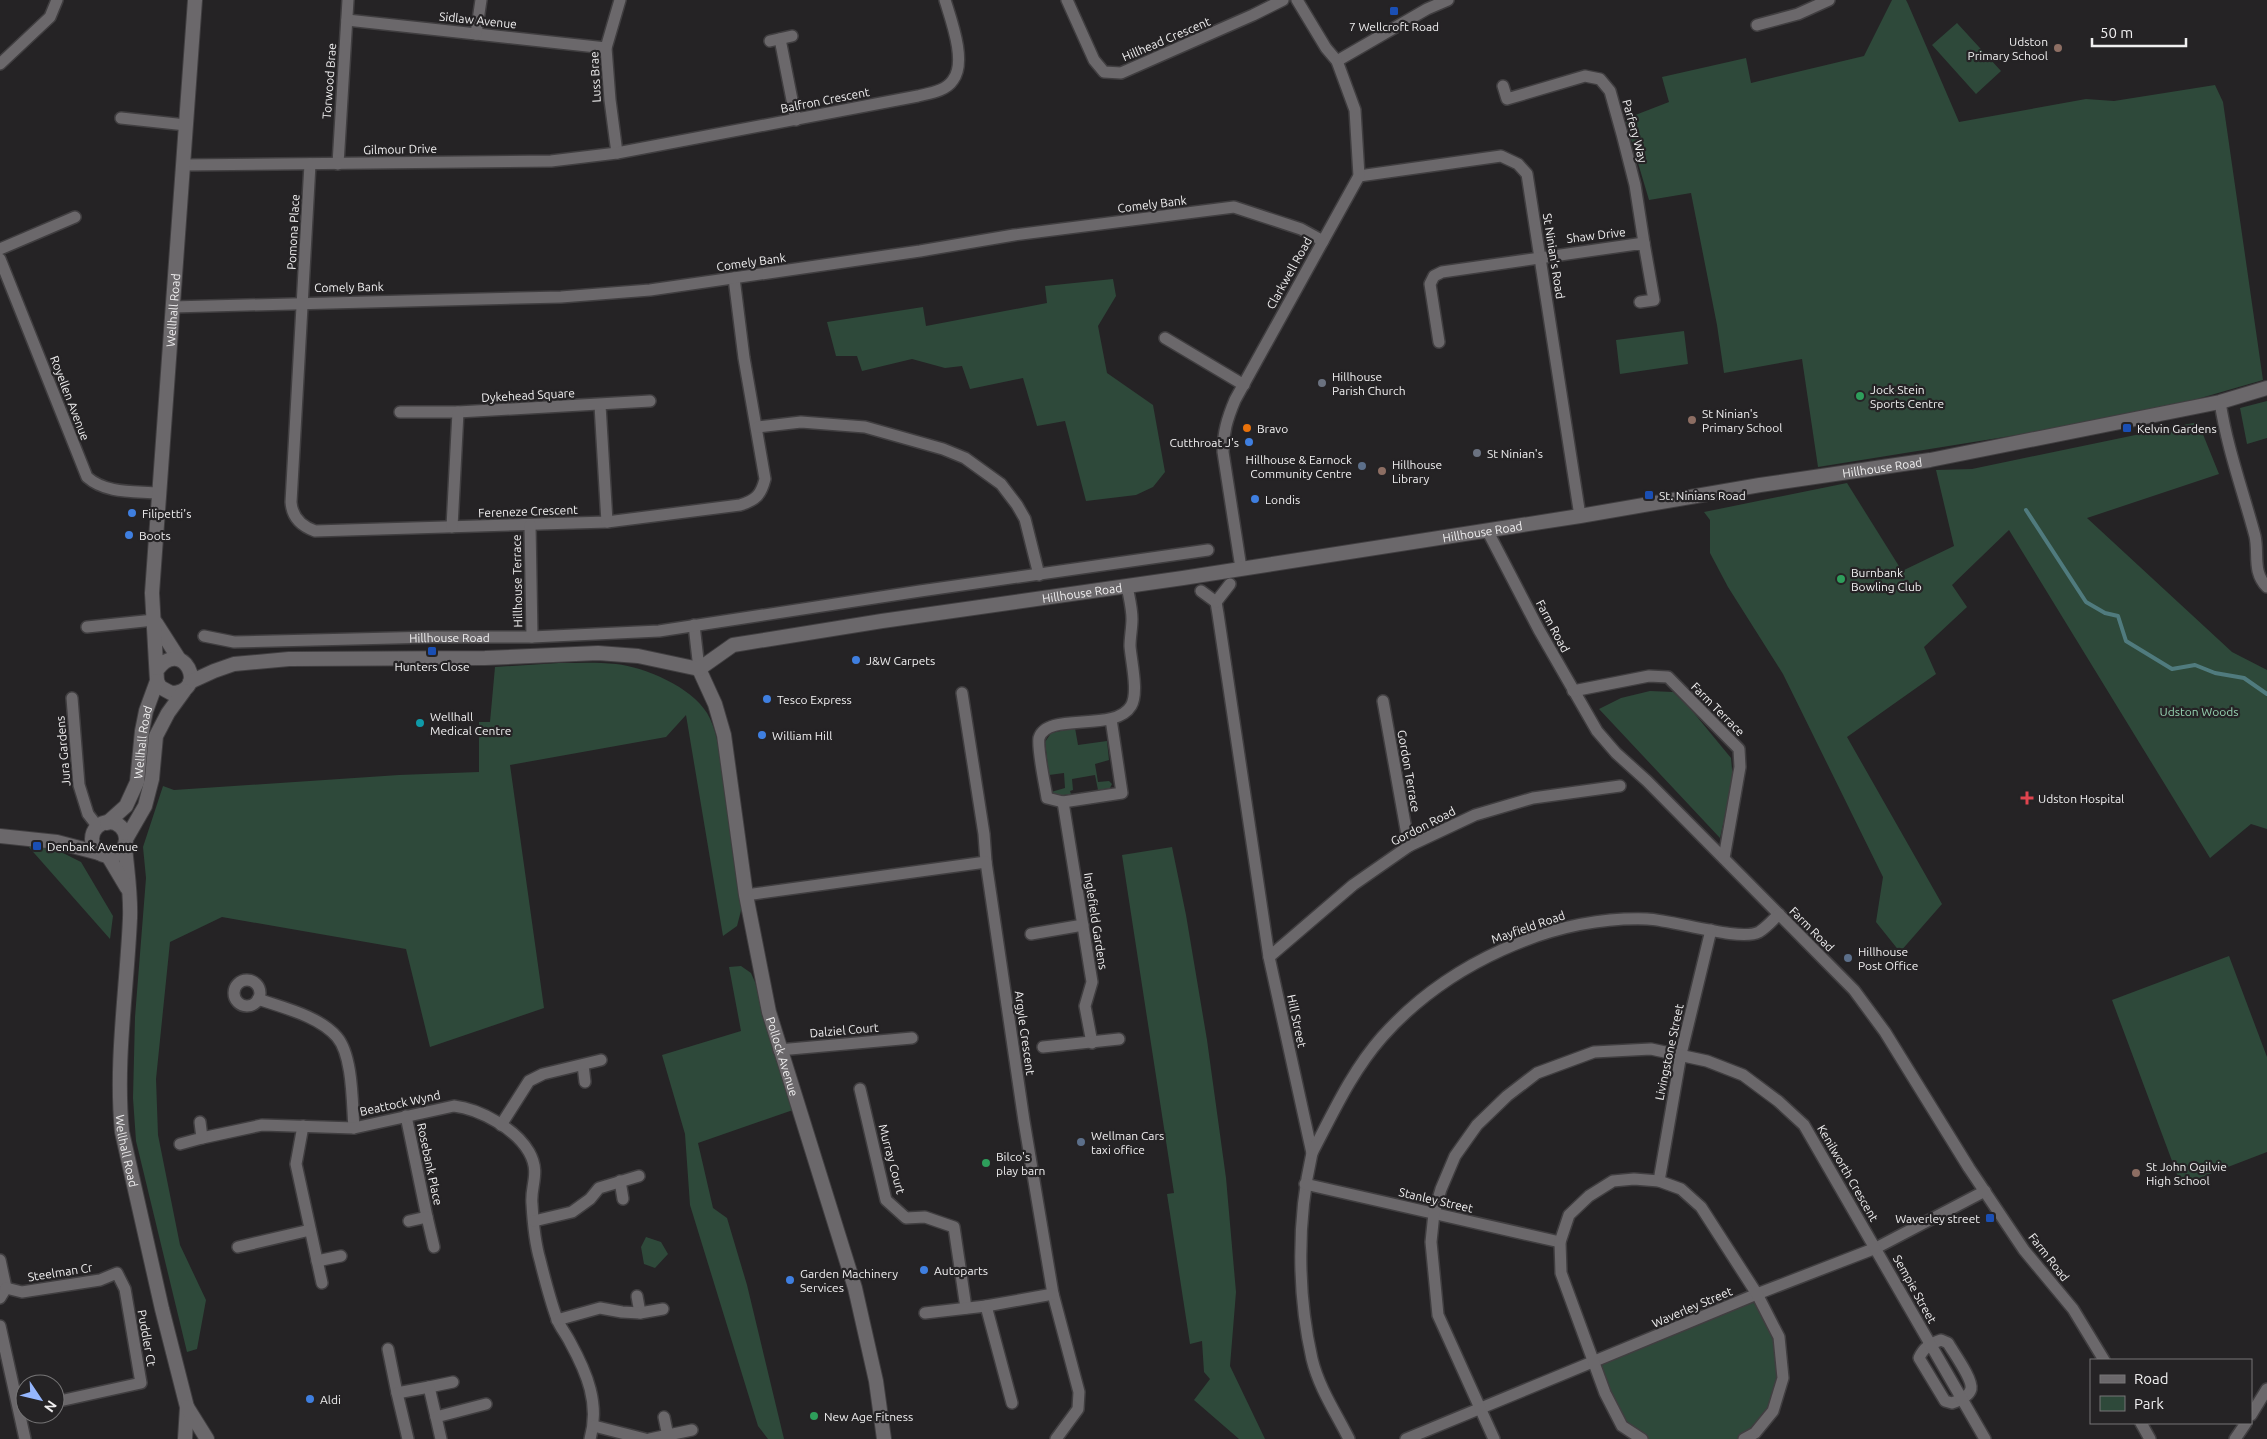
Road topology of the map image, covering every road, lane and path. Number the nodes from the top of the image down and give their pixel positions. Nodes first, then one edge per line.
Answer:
1 (57, 0) edge
2 (195, 0) edge
3 (348, 0) edge
4 (481, 0) edge
5 (620, 0) edge
6 (945, 0) edge
7 (1067, 0) edge
8 (1283, 0) edge
9 (1297, 0) edge
10 (1448, 0) edge
11 (1829, 0) edge
12 (347, 20) junction
13 (1757, 25) dead end
14 (476, 34) junction
15 (792, 36) dead end
16 (606, 48) junction
17 (1337, 61) junction
18 (0, 64) edge
19 (1503, 86) dead end
20 (121, 118) dead end
21 (796, 120) junction
22 (186, 125) junction
23 (617, 153) junction
24 (310, 164) junction
25 (338, 164) junction
26 (183, 165) junction
27 (1359, 176) junction
28 (75, 217) dead end
29 (1323, 241) junction
30 (1644, 243) junction
31 (0, 249) edge
32 (1540, 256) junction
33 (0, 259) edge
34 (734, 278) junction
35 (303, 302) junction
36 (1640, 302) dead end
37 (172, 307) junction
38 (1165, 338) dead end
39 (1439, 342) dead end
40 (1244, 385) junction
41 (2267, 388) edge
42 (650, 401) dead end
43 (2220, 402) junction
44 (600, 406) junction
45 (400, 412) dead end
46 (458, 412) junction
47 (758, 428) junction
48 (158, 493) junction
49 (1580, 516) junction
50 (607, 522) junction
51 (530, 525) junction
52 (452, 527) junction
53 (1488, 530) junction
54 (2261, 538) edge
55 (1208, 550) dead end
56 (1241, 568) junction
57 (1039, 575) junction
58 (1230, 584) dead end
59 (1127, 586) junction
60 (2267, 587) edge
61 (1201, 591) dead end
62 (1216, 602) junction
63 (154, 620) junction
64 (694, 624) junction
65 (86, 627) dead end
66 (204, 636) dead end
67 (532, 637) junction
68 (182, 661) junction
69 (699, 669) junction
70 (214, 671) junction
71 (157, 676) junction
72 (187, 687) junction
73 (1573, 691) junction
74 (962, 693) dead end
75 (72, 698) dead end
76 (1383, 701) dead end
77 (1111, 719) junction
78 (1620, 786) dead end
79 (1063, 802) junction
80 (100, 828) junction
81 (0, 836) edge
82 (57, 842) junction
83 (126, 843) junction
84 (1409, 846) junction
85 (103, 854) junction
86 (1724, 858) junction
87 (986, 862) junction
88 (129, 890) junction
89 (746, 894) junction
90 (1779, 914) junction
91 (1083, 926) junction
92 (1711, 930) junction
93 (1030, 934) dead end
94 (1269, 957) junction
95 (258, 999) dead end
96 (912, 1038) dead end
97 (1119, 1039) dead end
98 (1092, 1043) junction
99 (1043, 1047) dead end
100 (779, 1050) junction
101 (1682, 1054) junction
102 (601, 1060) dead end
103 (583, 1065) junction
104 (585, 1082) dead end
105 (860, 1088) dead end
106 (406, 1116) junction
107 (200, 1122) dead end
108 (501, 1125) junction
109 (303, 1126) junction
110 (354, 1128) junction
111 (202, 1138) junction
112 (180, 1144) dead end
113 (1312, 1153) junction
114 (639, 1176) dead end
115 (1659, 1181) junction
116 (620, 1182) junction
117 (1305, 1184) junction
118 (1985, 1191) junction
119 (623, 1199) dead end
120 (1434, 1214) junction
121 (427, 1217) junction
122 (410, 1221) dead end
123 (534, 1221) junction
124 (310, 1230) junction
125 (1560, 1242) junction
126 (238, 1247) dead end
127 (434, 1247) dead end
128 (1876, 1248) junction
129 (341, 1256) dead end
130 (0, 1260) edge
131 (317, 1261) junction
132 (116, 1273) joint
133 (322, 1283) dead end
134 (6, 1288) junction
135 (1053, 1294) junction
136 (1757, 1294) junction
137 (637, 1296) dead end
138 (0, 1298) edge
139 (986, 1306) junction
140 (966, 1308) junction
141 (663, 1309) dead end
142 (640, 1313) junction
143 (926, 1313) dead end
144 (557, 1320) junction
145 (0, 1326) edge
146 (1930, 1344) junction
147 (388, 1350) dead end
148 (2103, 1359) edge
149 (1593, 1363) junction
150 (453, 1382) dead end
151 (15, 1383) edge
152 (429, 1387) junction
153 (2267, 1389) edge
154 (397, 1394) junction
155 (1962, 1399) junction
156 (65, 1400) edge
157 (1012, 1403) dead end
158 (486, 1404) dead end
159 (187, 1407) junction
160 (1480, 1409) junction
161 (2252, 1413) edge
162 (664, 1417) dead end
163 (436, 1418) junction
164 (24, 1424) edge
165 (2142, 1424) edge
166 (2245, 1424) edge
167 (594, 1426) junction
168 (692, 1430) dead end
169 (668, 1436) junction
170 (25, 1439) edge
171 (185, 1439) edge
172 (207, 1439) edge
173 (408, 1439) edge
174 (441, 1439) edge
175 (590, 1439) edge
176 (645, 1439) edge
177 (650, 1439) edge
178 (884, 1439) edge
179 (1056, 1439) edge
180 (1349, 1439) edge
181 (1406, 1439) edge
182 (1494, 1439) edge
183 (1642, 1439) edge
184 (1744, 1439) edge
185 (1985, 1439) edge
186 (2150, 1439) edge
187 (2235, 1439) edge

1 - 18 street
2 - 22 street, Wellhall Road
3 - 12 street, Torwood Brae
4 - 14 street
5 - 16 street, Luss Brae
6 - 21 street, Balfron Crescent
7 - 8 street, Hillhead Crescent
9 - 17 street
10 - 17 street
11 - 13 street
12 - 14 street, Sidlaw Avenue
12 - 25 street, Torwood Brae
14 - 16 street, Sidlaw Avenue
15 - 21 street
16 - 23 street, Luss Brae
17 - 27 street
19 - 30 street, Parfery Way
20 - 22 street
21 - 23 street, Balfron Crescent
22 - 26 street, Wellhall Road
23 - 25 street, Gilmour Drive
24 - 25 street, Gilmour Drive
24 - 26 street, Gilmour Drive
24 - 35 street, Pomona Place
26 - 37 street, Wellhall Road
27 - 29 street, Clarkwell Road
27 - 32 street, St Ninian's Road
28 - 31 street
29 - 34 street, Comely Bank
29 - 40 street, Clarkwell Road
30 - 32 street, Shaw Drive
30 - 36 street, Shaw Drive
32 - 39 street, Shaw Drive
32 - 49 street, St Ninian's Road
33 - 48 street, Royellen Avenue
34 - 35 street, Comely Bank
34 - 47 street, Fereneze Crescent
35 - 37 street, Comely Bank
35 - 52 street, Fereneze Crescent
37 - 48 street, Wellhall Road
38 - 40 street
40 - 56 street, Clarkwell Road
41 - 43 street, Hillhouse Road
42 - 44 street, Dykehead Square
43 - 49 street, Hillhouse Road
43 - 54 street
44 - 46 street, Dykehead Square
44 - 50 street
45 - 46 street, Dykehead Square
46 - 52 street
47 - 50 street, Fereneze Crescent
47 - 57 street
48 - 63 street, Wellhall Road
49 - 53 street, Hillhouse Road
50 - 51 street, Fereneze Crescent
51 - 52 street, Fereneze Crescent
51 - 67 street, Hillhouse Terrace
53 - 56 street, Hillhouse Road
53 - 73 street, Farm Road
54 - 60 street
55 - 57 street, Hillhouse Road
56 - 59 street, Hillhouse Road
57 - 64 street, Hillhouse Road
58 - 62 street
59 - 69 street, Hillhouse Road
59 - 77 street
61 - 62 street
62 - 94 street, Hill Street
63 - 65 street
63 - 68 street, Wellhall Road
63 - 71 street, Wellhall Road
64 - 67 street, Hillhouse Road
64 - 69 street
66 - 67 street, Hillhouse Road
68 - 70 street
68 - 71 street
68 - 72 street
69 - 70 street, Hillhouse Road
69 - 89 street, Pollock Avenue
70 - 72 street, Hillhouse Road
71 - 72 street
71 - 80 street, Wellhall Road
72 - 83 street, Wellhall Road
73 - 86 street, Farm Road
73 - 86 street, Farm Terrace
74 - 87 street, Argyle Crescent
75 - 80 street, Jura Gardens
76 - 84 street, Gordon Terrace
77 - 79 street
77 - 79 street
78 - 84 street, Gordon Road
79 - 91 street, Inglefield Gardens
80 - 82 street
80 - 83 street
80 - 85 street
81 - 82 street
82 - 85 street
83 - 85 street
83 - 88 street, Wellhall Road
84 - 94 street, Gordon Road
85 - 88 street, Wellhall Road
86 - 90 street, Farm Road
87 - 89 street
87 - 135 street, Argyle Crescent
88 - 159 street, Wellhall Road
89 - 100 street, Pollock Avenue
90 - 92 street, Mayfield Road
90 - 118 street, Farm Road
91 - 93 street
91 - 98 street, Inglefield Gardens
92 - 101 street, Livingstone Street
92 - 113 street, Mayfield Road
94 - 113 street, Hill Street
95 - 110 street
96 - 100 street, Dalziel Court
97 - 98 street
98 - 99 street
100 - 178 street, Pollock Avenue
101 - 115 street, Livingstone Street
101 - 120 street, Kenilworth Crescent
101 - 128 street, Kenilworth Crescent
102 - 103 street
103 - 104 street
103 - 108 street
105 - 140 street, Murray Court
106 - 108 street, Beattock Wynd
106 - 110 street, Beattock Wynd
106 - 121 street, Rosebank Place
107 - 111 street
108 - 123 street, Beattock Wynd
109 - 110 street, Beattock Wynd
109 - 111 street, Beattock Wynd
109 - 124 street
111 - 112 street, Beattock Wynd
113 - 117 street, Hill Street
114 - 116 street
115 - 125 street
115 - 136 street
116 - 119 street
116 - 123 street
117 - 120 street, Stanley Street
117 - 180 street, Hill Street
118 - 128 street, Waverley Street
118 - 148 street, Farm Road
120 - 125 street, Stanley Street
120 - 160 street, Kenilworth Crescent
121 - 122 street, Rosebank Place
121 - 127 street, Rosebank Place
123 - 144 street, Beattock Wynd
124 - 126 street
124 - 131 street
125 - 149 street
128 - 136 street, Waverley Street
128 - 146 street, Sempie Street
129 - 131 street
130 - 134 street
131 - 133 street
132 - 134 street, Steelman Cr
132 - 156 street, Puddler Ct
134 - 138 street
135 - 139 street
135 - 179 street, Argyle Crescent
136 - 149 street, Waverley Street
136 - 184 street
137 - 142 street
139 - 140 street
139 - 157 street
140 - 143 street
141 - 142 street
142 - 144 street
144 - 167 street, Beattock Wynd
145 - 151 street
146 - 155 street, Sempie Street
146 - 155 street, Sempie Street
146 - 155 street, Sempie Street
147 - 154 street
149 - 160 street, Waverley Street
149 - 183 street
150 - 152 street
152 - 154 street
152 - 163 street
153 - 161 street
154 - 173 street
155 - 185 street, Sempie Street
158 - 163 street
159 - 171 street, Wellhall Road
159 - 172 street, Wellhall Road
160 - 181 street, Waverley Street
160 - 182 street, Kenilworth Crescent
162 - 169 street
163 - 174 street
164 - 170 street
165 - 186 street
166 - 187 street
167 - 175 street, Beattock Wynd
167 - 176 street
168 - 169 street
169 - 177 street

